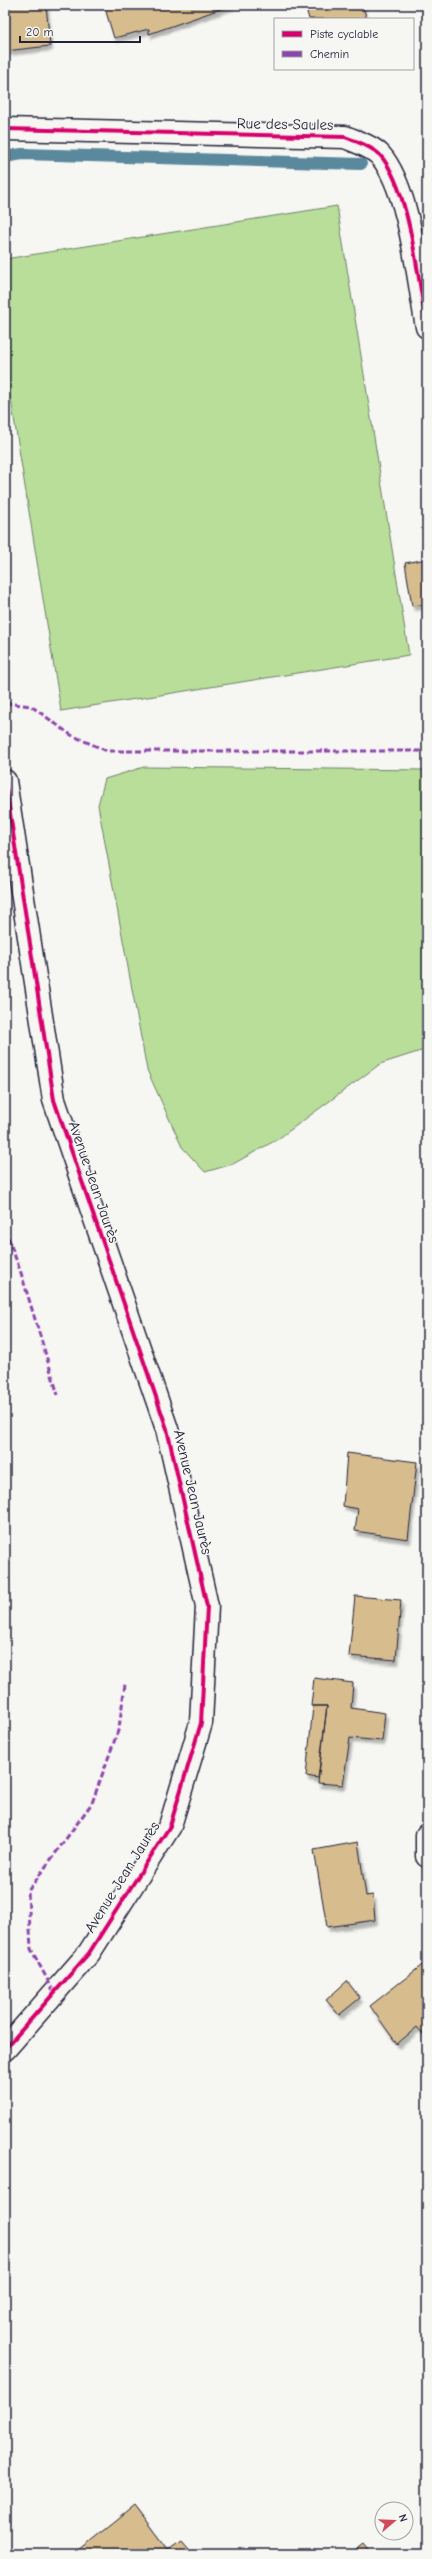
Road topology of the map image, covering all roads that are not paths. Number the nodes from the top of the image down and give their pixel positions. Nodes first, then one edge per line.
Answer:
1 (5, 129) edge
2 (427, 326) edge
3 (5, 781) edge
4 (427, 1835) edge
5 (427, 1856) edge
6 (5, 2050) edge

1 - 2 street, Rue des Saules
3 - 6 street, Avenue Jean Jaurès
4 - 5 street

